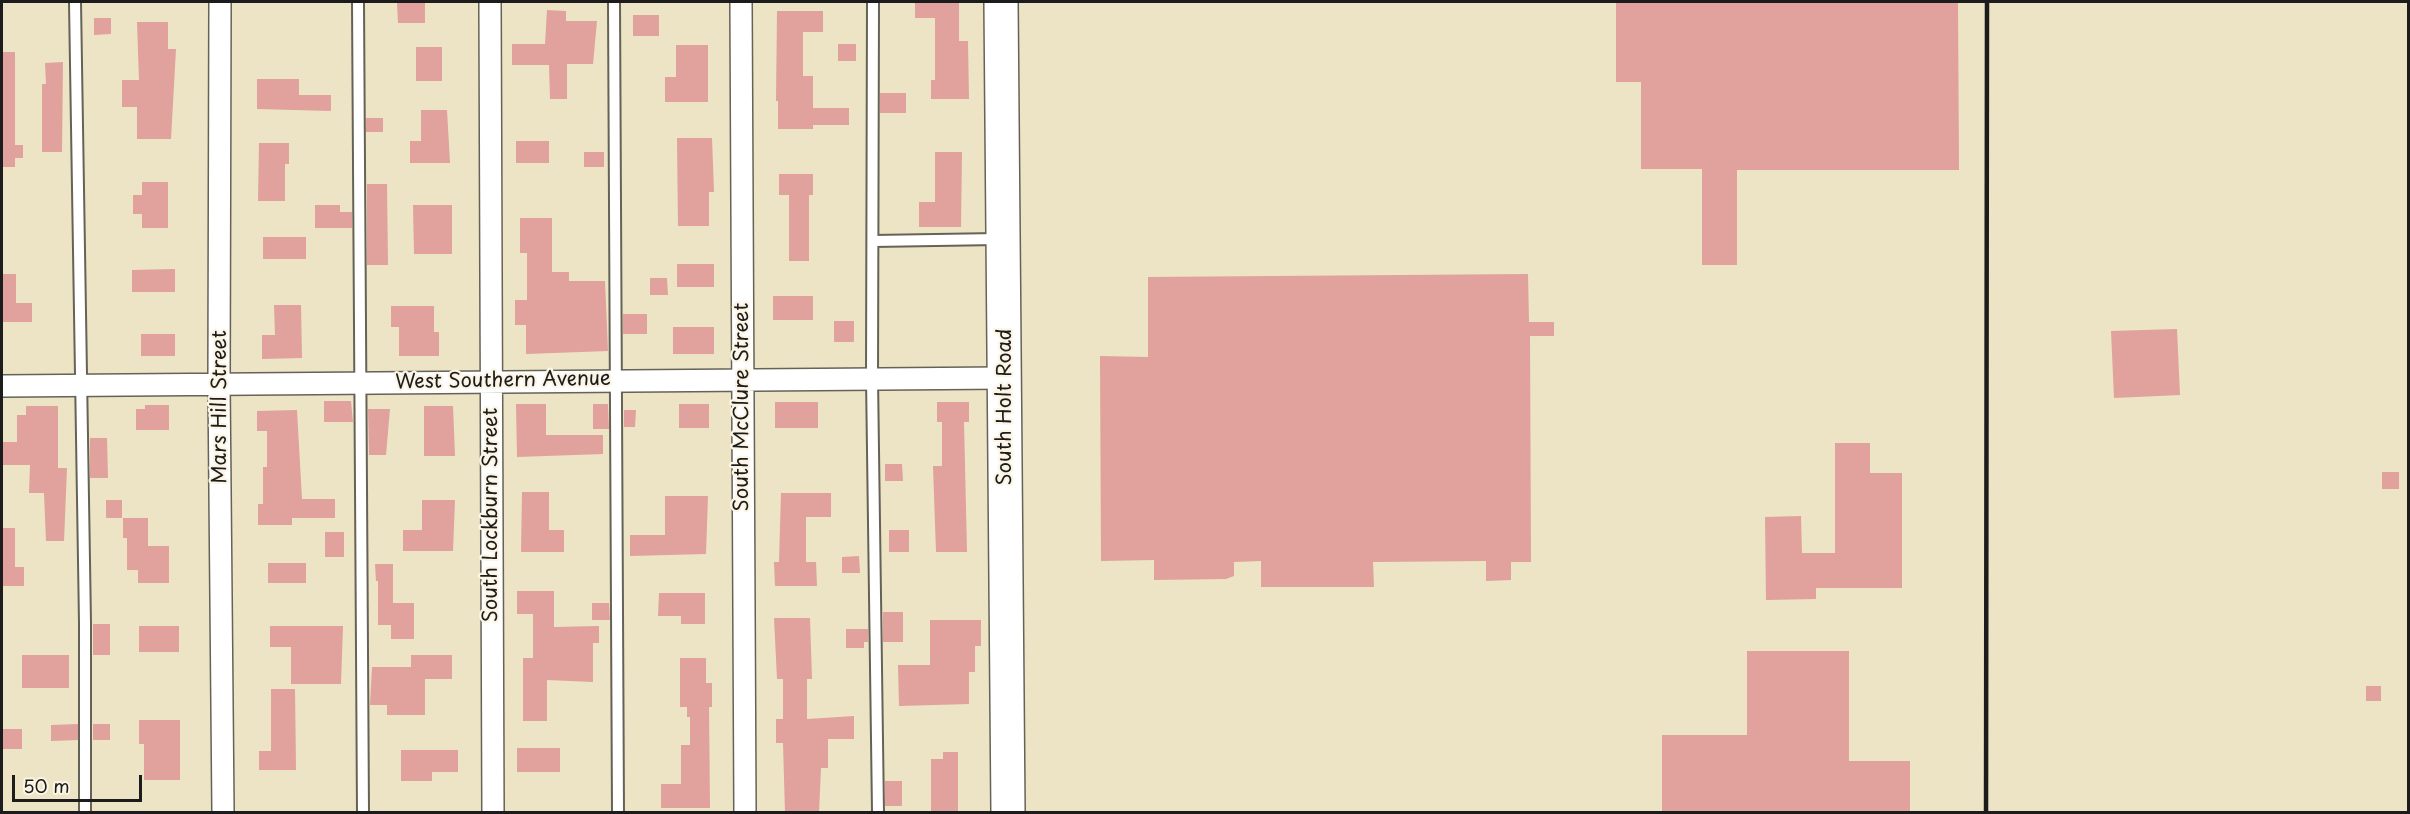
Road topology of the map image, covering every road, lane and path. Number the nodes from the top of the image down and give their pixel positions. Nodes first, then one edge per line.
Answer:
1 (75, 2) edge
2 (220, 2) edge
3 (358, 2) edge
4 (490, 2) edge
5 (614, 2) edge
6 (741, 2) edge
7 (873, 2) edge
8 (1001, 2) edge
9 (1004, 239) junction
10 (873, 242) junction
11 (872, 378) junction
12 (1005, 378) junction
13 (742, 379) junction
14 (616, 380) junction
15 (490, 381) junction
16 (362, 382) junction
17 (219, 384) junction
18 (81, 385) junction
19 (2, 386) edge
20 (85, 813) edge
21 (223, 813) edge
22 (363, 813) edge
23 (493, 813) edge
24 (618, 813) edge
25 (745, 813) edge
26 (878, 813) edge
27 (1008, 813) edge

1 - 18 lane
2 - 17 street, Mars Hill Street
3 - 16 lane
4 - 15 street, South Lockburn Street
5 - 14 lane
6 - 13 street, South McClure Street
7 - 10 lane
8 - 9 main road, South Holt Road
9 - 10 lane
9 - 12 main road, South Holt Road
10 - 11 lane
11 - 12 street, West Southern Avenue
11 - 13 street, West Southern Avenue
11 - 26 lane
12 - 27 main road, South Holt Road
13 - 14 street, West Southern Avenue
13 - 25 street, South McClure Street
14 - 15 street, West Southern Avenue
14 - 24 lane
15 - 16 street, West Southern Avenue
15 - 23 street, South Lockburn Street
16 - 17 street, West Southern Avenue
16 - 22 lane
17 - 18 street, West Southern Avenue
17 - 21 street, Mars Hill Street
18 - 19 street, West Southern Avenue
18 - 20 lane

